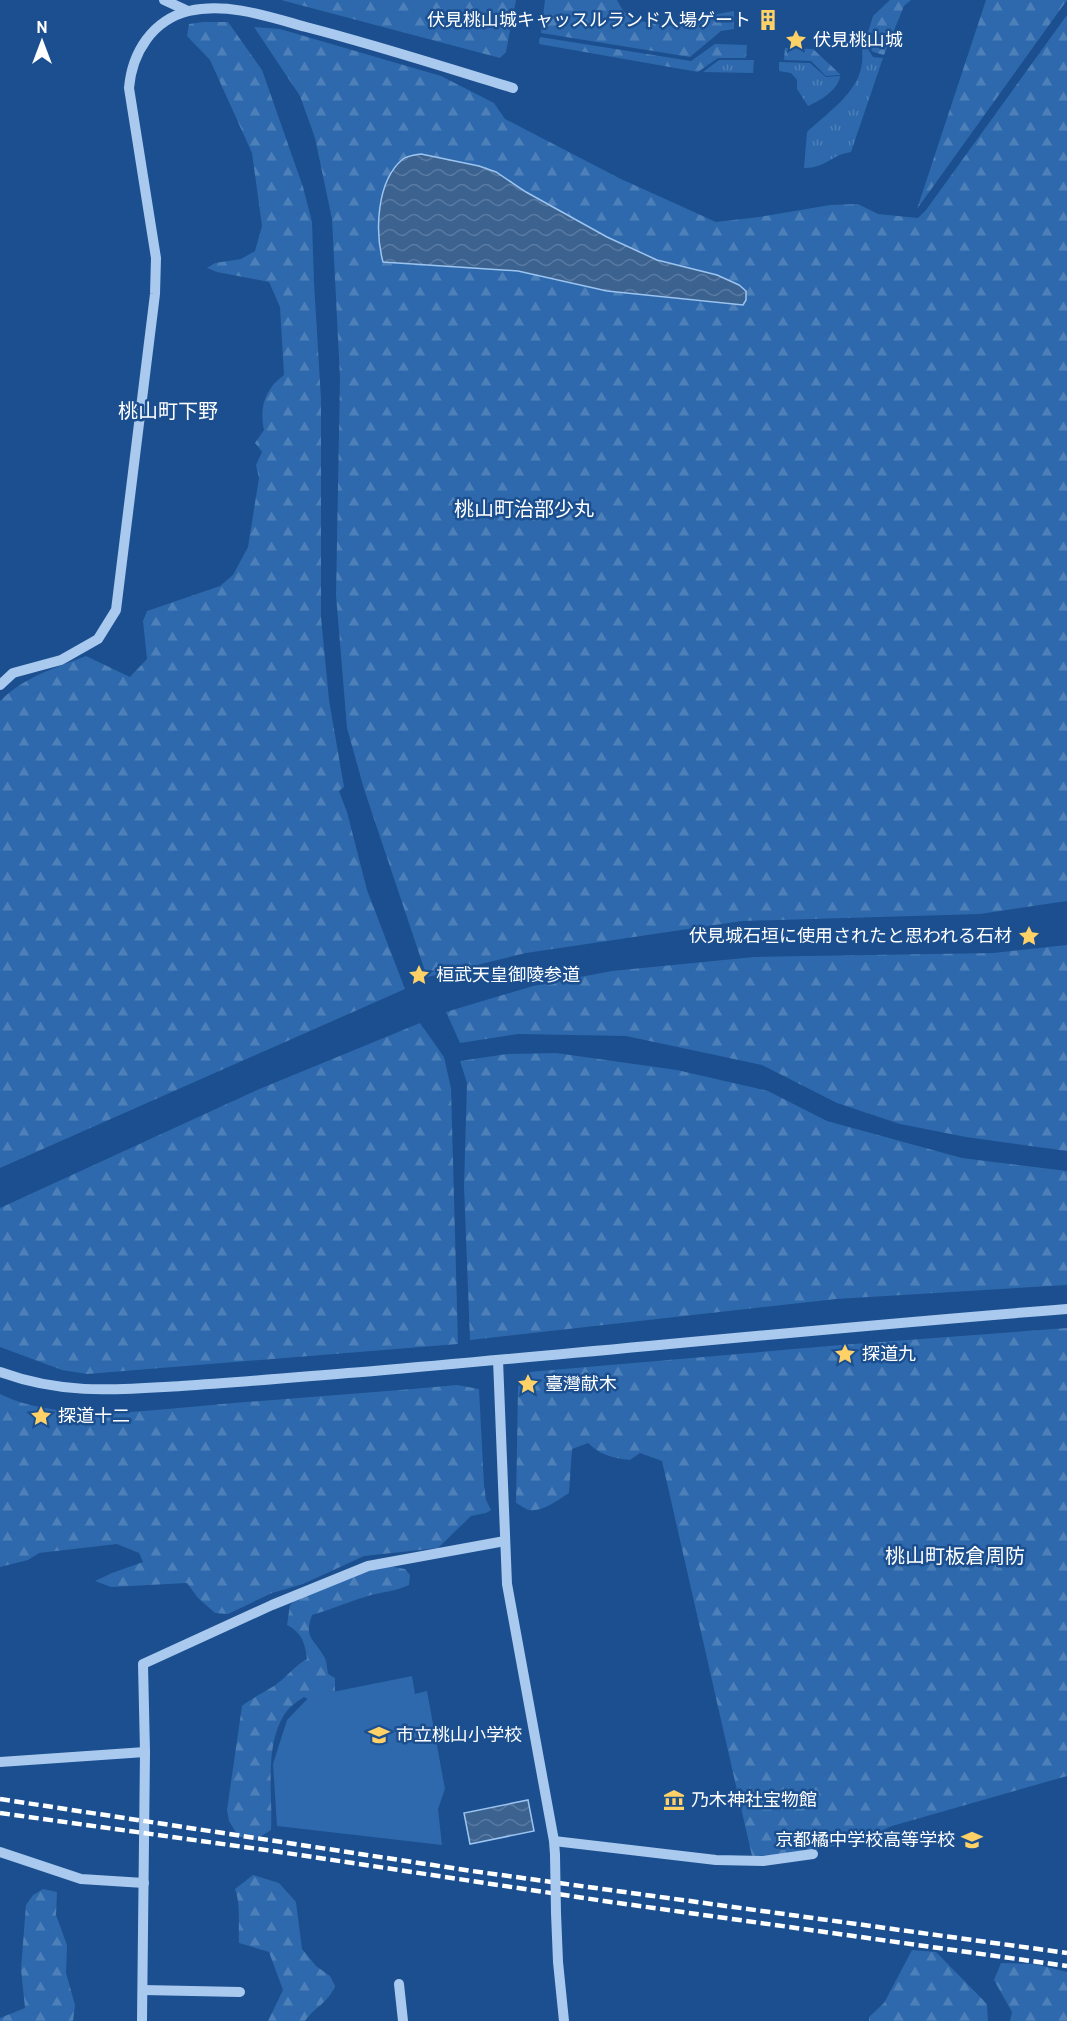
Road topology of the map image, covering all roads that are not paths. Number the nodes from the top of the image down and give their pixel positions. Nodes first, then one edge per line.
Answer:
1 (164, 0) edge
2 (188, 11) junction
3 (513, 88) dead end
4 (0, 685) edge
5 (1067, 1309) edge
6 (498, 1360) junction
7 (0, 1372) edge
8 (505, 1542) junction
9 (145, 1752) junction
10 (0, 1762) edge
11 (554, 1841) junction
12 (0, 1852) edge
13 (813, 1854) dead end
14 (144, 1883) junction
15 (399, 1984) dead end
16 (143, 1990) junction
17 (240, 1992) dead end
18 (142, 2021) edge
19 (403, 2021) edge
20 (564, 2021) edge

1 - 2 street
2 - 3 street
2 - 4 street
5 - 6 street
6 - 7 street
6 - 8 street
8 - 9 street
8 - 11 street
9 - 10 street
9 - 14 street
11 - 13 street
11 - 20 street, bridge
12 - 14 street
14 - 16 street
15 - 19 street
16 - 17 street
16 - 18 street

